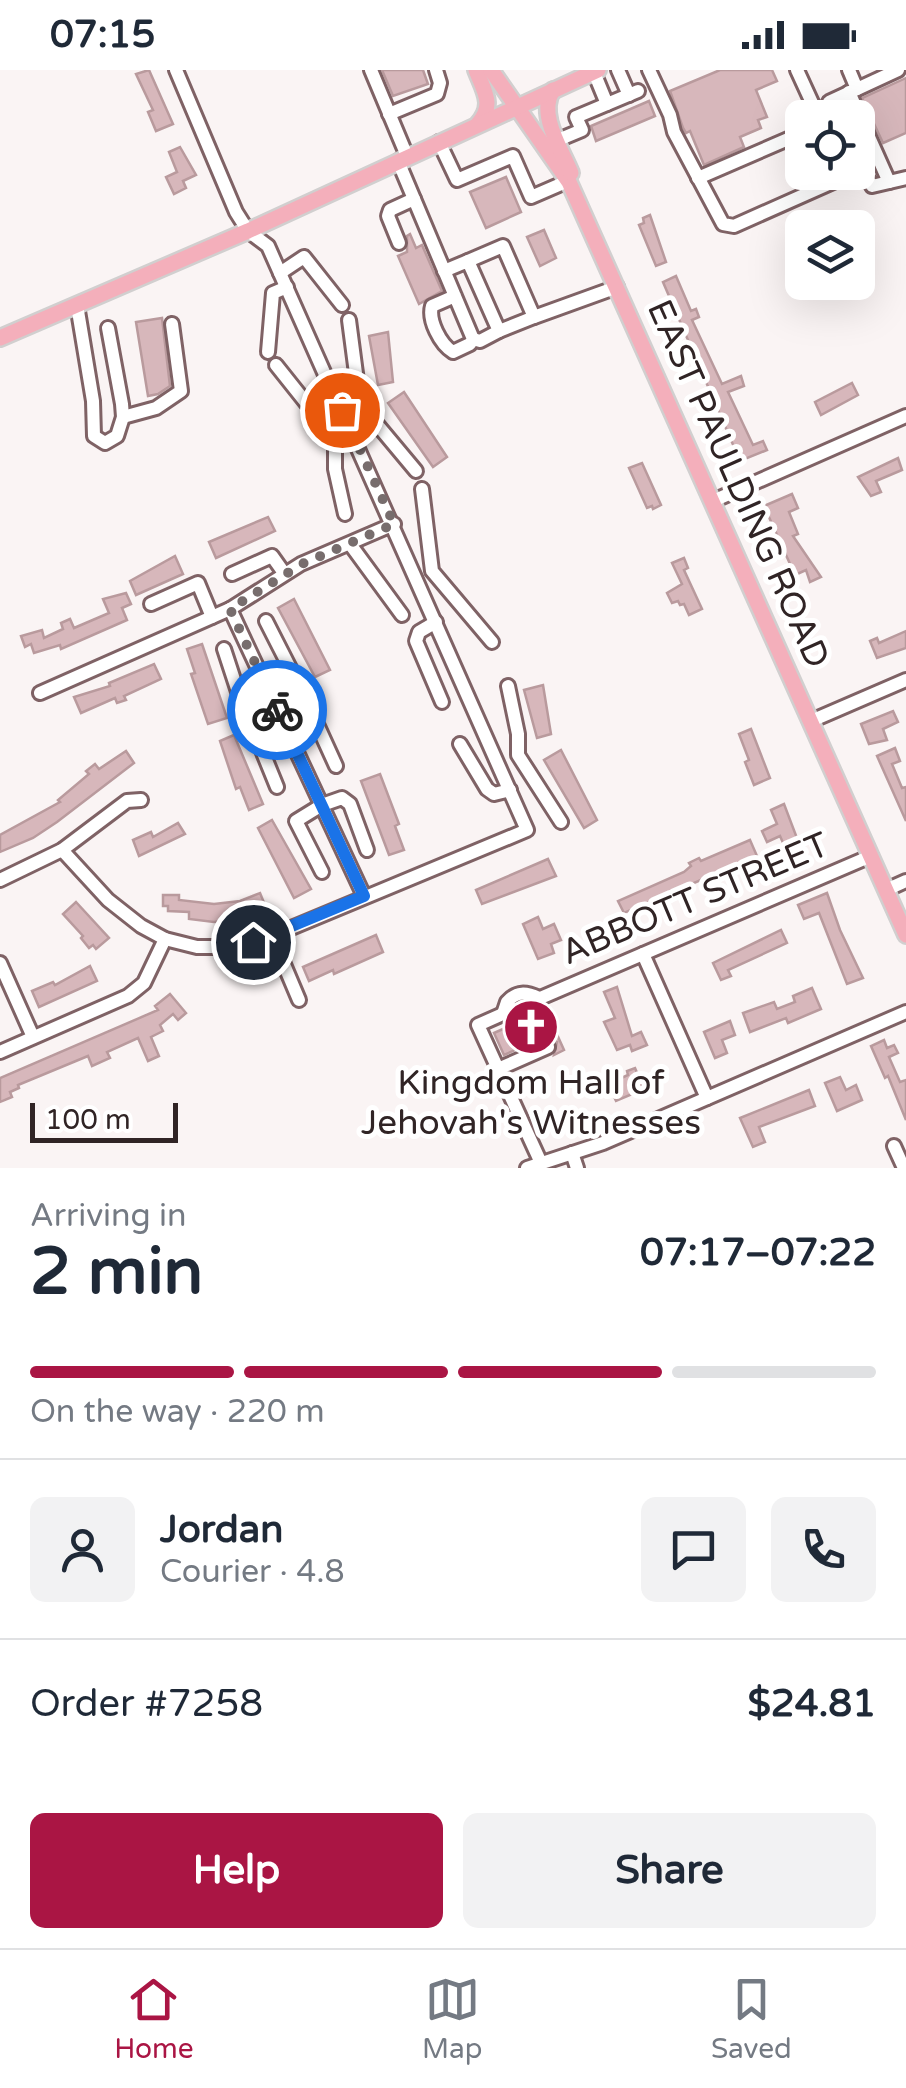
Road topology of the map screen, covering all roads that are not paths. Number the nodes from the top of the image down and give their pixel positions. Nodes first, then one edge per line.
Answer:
1 (176, 70) edge
2 (371, 70) edge
3 (436, 70) edge
4 (476, 70) edge
5 (491, 70) edge
6 (618, 70) edge
7 (648, 70) edge
8 (797, 70) edge
9 (849, 70) edge
10 (898, 70) edge
11 (595, 71) edge
12 (883, 73) edge
13 (553, 90) junction
14 (853, 90) junction
15 (811, 100) edge
16 (833, 100) edge
17 (607, 104) junction
18 (518, 106) junction
19 (389, 114) junction
20 (478, 124) junction
21 (558, 140) junction
22 (785, 140) edge
23 (438, 142) junction
24 (402, 159) junction
25 (698, 178) junction
26 (906, 178) edge
27 (568, 180) junction
28 (889, 182) junction
29 (875, 185) edge
30 (815, 190) edge
31 (414, 199) junction
32 (582, 211) junction
33 (248, 231) junction
34 (399, 243) dead end
35 (468, 261) junction
36 (444, 271) junction
37 (280, 273) junction
38 (286, 287) junction
39 (617, 287) junction
40 (454, 296) junction
41 (76, 305) junction
42 (342, 305) dead end
43 (534, 317) junction
44 (349, 320) dead end
45 (172, 324) dead end
46 (108, 328) dead end
47 (498, 331) junction
48 (0, 338) edge
49 (473, 338) junction
50 (268, 352) dead end
51 (114, 360) junction
52 (87, 365) junction
53 (276, 365) dead end
54 (360, 404) junction
55 (906, 416) edge
56 (123, 417) junction
57 (342, 421) junction
58 (416, 471) dead end
59 (422, 489) dead end
60 (713, 501) junction
61 (345, 514) dead end
62 (394, 524) junction
63 (350, 544) junction
64 (284, 573) junction
65 (232, 574) dead end
66 (434, 576) junction
67 (419, 582) junction
68 (151, 604) dead end
69 (230, 609) junction
70 (402, 615) dead end
71 (212, 617) junction
72 (266, 621) dead end
73 (436, 622) junction
74 (492, 642) dead end
75 (224, 649) dead end
76 (906, 680) edge
77 (508, 686) dead end
78 (40, 693) dead end
79 (293, 697) junction
80 (442, 702) dead end
81 (276, 707) junction
82 (255, 718) junction
83 (811, 721) junction
84 (460, 744) dead end
85 (520, 758) junction
86 (336, 766) dead end
87 (499, 766) junction
88 (277, 787) dead end
89 (510, 790) junction
90 (142, 800) dead end
91 (322, 805) junction
92 (561, 822) dead end
93 (62, 850) junction
94 (367, 850) dead end
95 (871, 856) junction
96 (322, 872) dead end
97 (0, 880) edge
98 (906, 881) edge
99 (886, 890) junction
100 (364, 896) junction
101 (272, 936) junction
102 (906, 936) edge
103 (164, 939) junction
104 (643, 954) junction
105 (0, 964) edge
106 (299, 1000) dead end
107 (906, 1012) edge
108 (33, 1038) junction
109 (548, 1047) dead end
110 (0, 1052) edge
111 (498, 1069) junction
112 (707, 1098) junction
113 (894, 1146) dead end
114 (572, 1154) junction
115 (541, 1163) junction
116 (527, 1168) edge
117 (578, 1168) edge
118 (904, 1168) edge

1 - 33 street
2 - 19 street
3 - 19 street
4 - 20 main road
5 - 18 main road, EAST PAULDING ROAD
6 - 17 street
7 - 25 street
8 - 15 street
9 - 14 street
10 - 12 street
11 - 13 main road
11 - 17 street
12 - 14 street
13 - 18 main road
13 - 21 main road
14 - 16 street
14 - 28 street
17 - 21 street
18 - 20 main road
18 - 27 main road, EAST PAULDING ROAD
19 - 24 street
20 - 23 main road
21 - 32 main road
22 - 25 street
23 - 24 main road
23 - 27 street
24 - 31 street
24 - 33 main road
25 - 30 street
26 - 28 street
27 - 32 main road, EAST PAULDING ROAD
28 - 29 street
31 - 34 street
31 - 36 street
32 - 39 main road, EAST PAULDING ROAD
33 - 37 street
33 - 41 main road
35 - 36 street
35 - 43 street
35 - 47 street
36 - 40 street
37 - 38 street
37 - 42 street
38 - 50 street
38 - 57 street
39 - 43 street
39 - 60 main road, EAST PAULDING ROAD
40 - 49 street
40 - 49 street
41 - 48 main road
41 - 52 street
43 - 47 street
44 - 54 street
45 - 56 street
46 - 51 street
47 - 49 street
51 - 52 street
51 - 56 street
52 - 56 street
53 - 57 street
54 - 57 street
54 - 58 street
55 - 60 street
57 - 61 street
57 - 62 street
59 - 66 street
60 - 83 main road, EAST PAULDING ROAD
62 - 63 street
62 - 67 street
63 - 64 street
63 - 70 street
64 - 65 street
64 - 69 street
66 - 67 street
66 - 74 street
67 - 73 street
68 - 71 street
69 - 71 street
69 - 81 street
71 - 78 street
72 - 79 street
73 - 80 street
73 - 87 street
75 - 82 street
76 - 83 street
77 - 85 street
79 - 81 street
79 - 86 street
81 - 82 street
81 - 91 street
82 - 88 street
83 - 95 main road, EAST PAULDING ROAD
84 - 89 street
85 - 87 street
85 - 92 street
87 - 89 street
89 - 100 street
90 - 93 street
91 - 94 street
91 - 96 street
91 - 100 street
93 - 97 street
93 - 103 street
95 - 99 main road, EAST PAULDING ROAD
95 - 104 street, ABBOTT STREET
98 - 99 street
99 - 102 main road, EAST PAULDING ROAD
100 - 101 street
101 - 103 street
101 - 106 street
103 - 108 street
104 - 111 street, ABBOTT STREET
104 - 112 street
105 - 108 street
107 - 112 street
108 - 110 street
109 - 111 street
111 - 115 street
112 - 114 street
113 - 118 street
114 - 115 street
114 - 117 street
115 - 116 street

